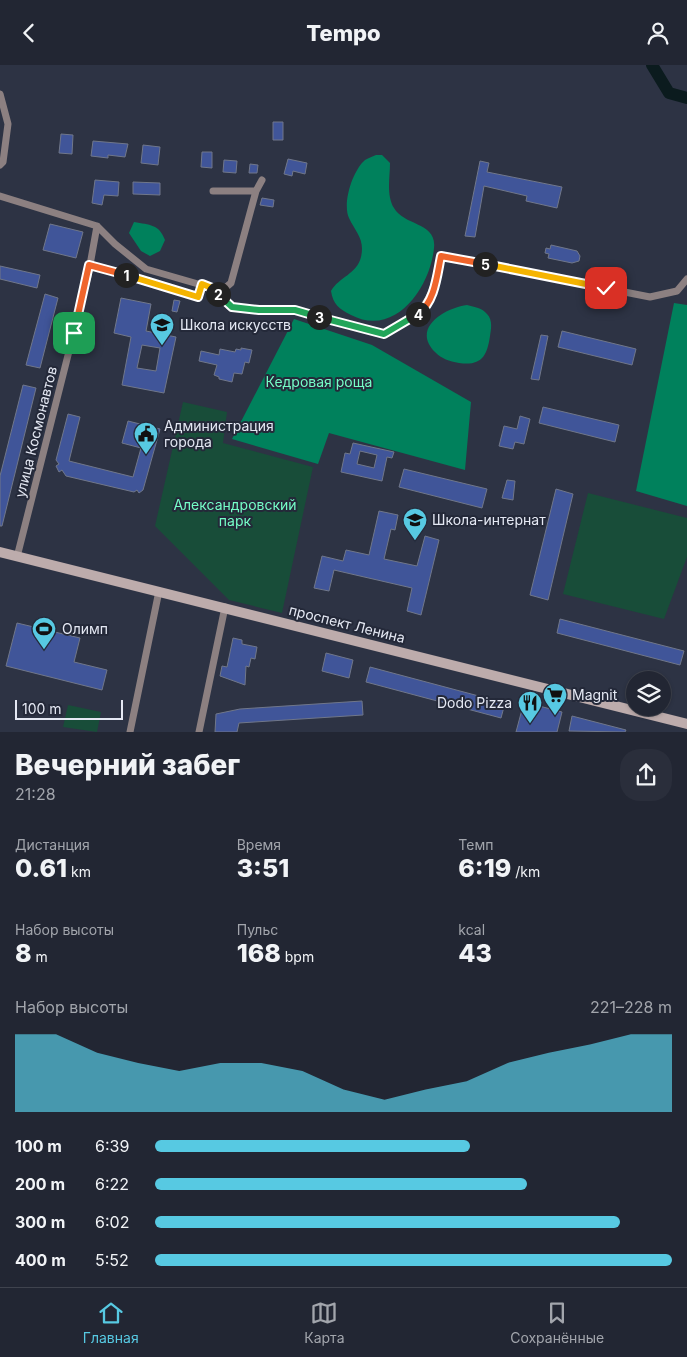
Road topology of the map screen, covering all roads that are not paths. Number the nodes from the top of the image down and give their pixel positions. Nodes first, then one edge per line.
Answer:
1 (0, 94) edge
2 (0, 165) edge
3 (262, 180) dead end
4 (213, 191) dead end
5 (256, 191) junction
6 (0, 196) edge
7 (97, 226) junction
8 (89, 265) junction
9 (687, 279) edge
10 (202, 284) junction
11 (218, 294) junction
12 (0, 552) edge
13 (18, 557) junction
14 (159, 591) junction
15 (224, 607) junction
16 (687, 724) edge
17 (130, 732) edge
18 (199, 732) edge

1 - 2 street
3 - 5 street
4 - 5 street
5 - 11 street
6 - 7 street
7 - 8 street, улица Космонавтов
7 - 10 street
8 - 10 street
8 - 13 street, улица Космонавтов
9 - 11 street
10 - 11 street
12 - 13 street, проспект Ленина
13 - 14 street, проспект Ленина
14 - 15 street, проспект Ленина
14 - 17 street
15 - 16 street, проспект Ленина
15 - 18 street

